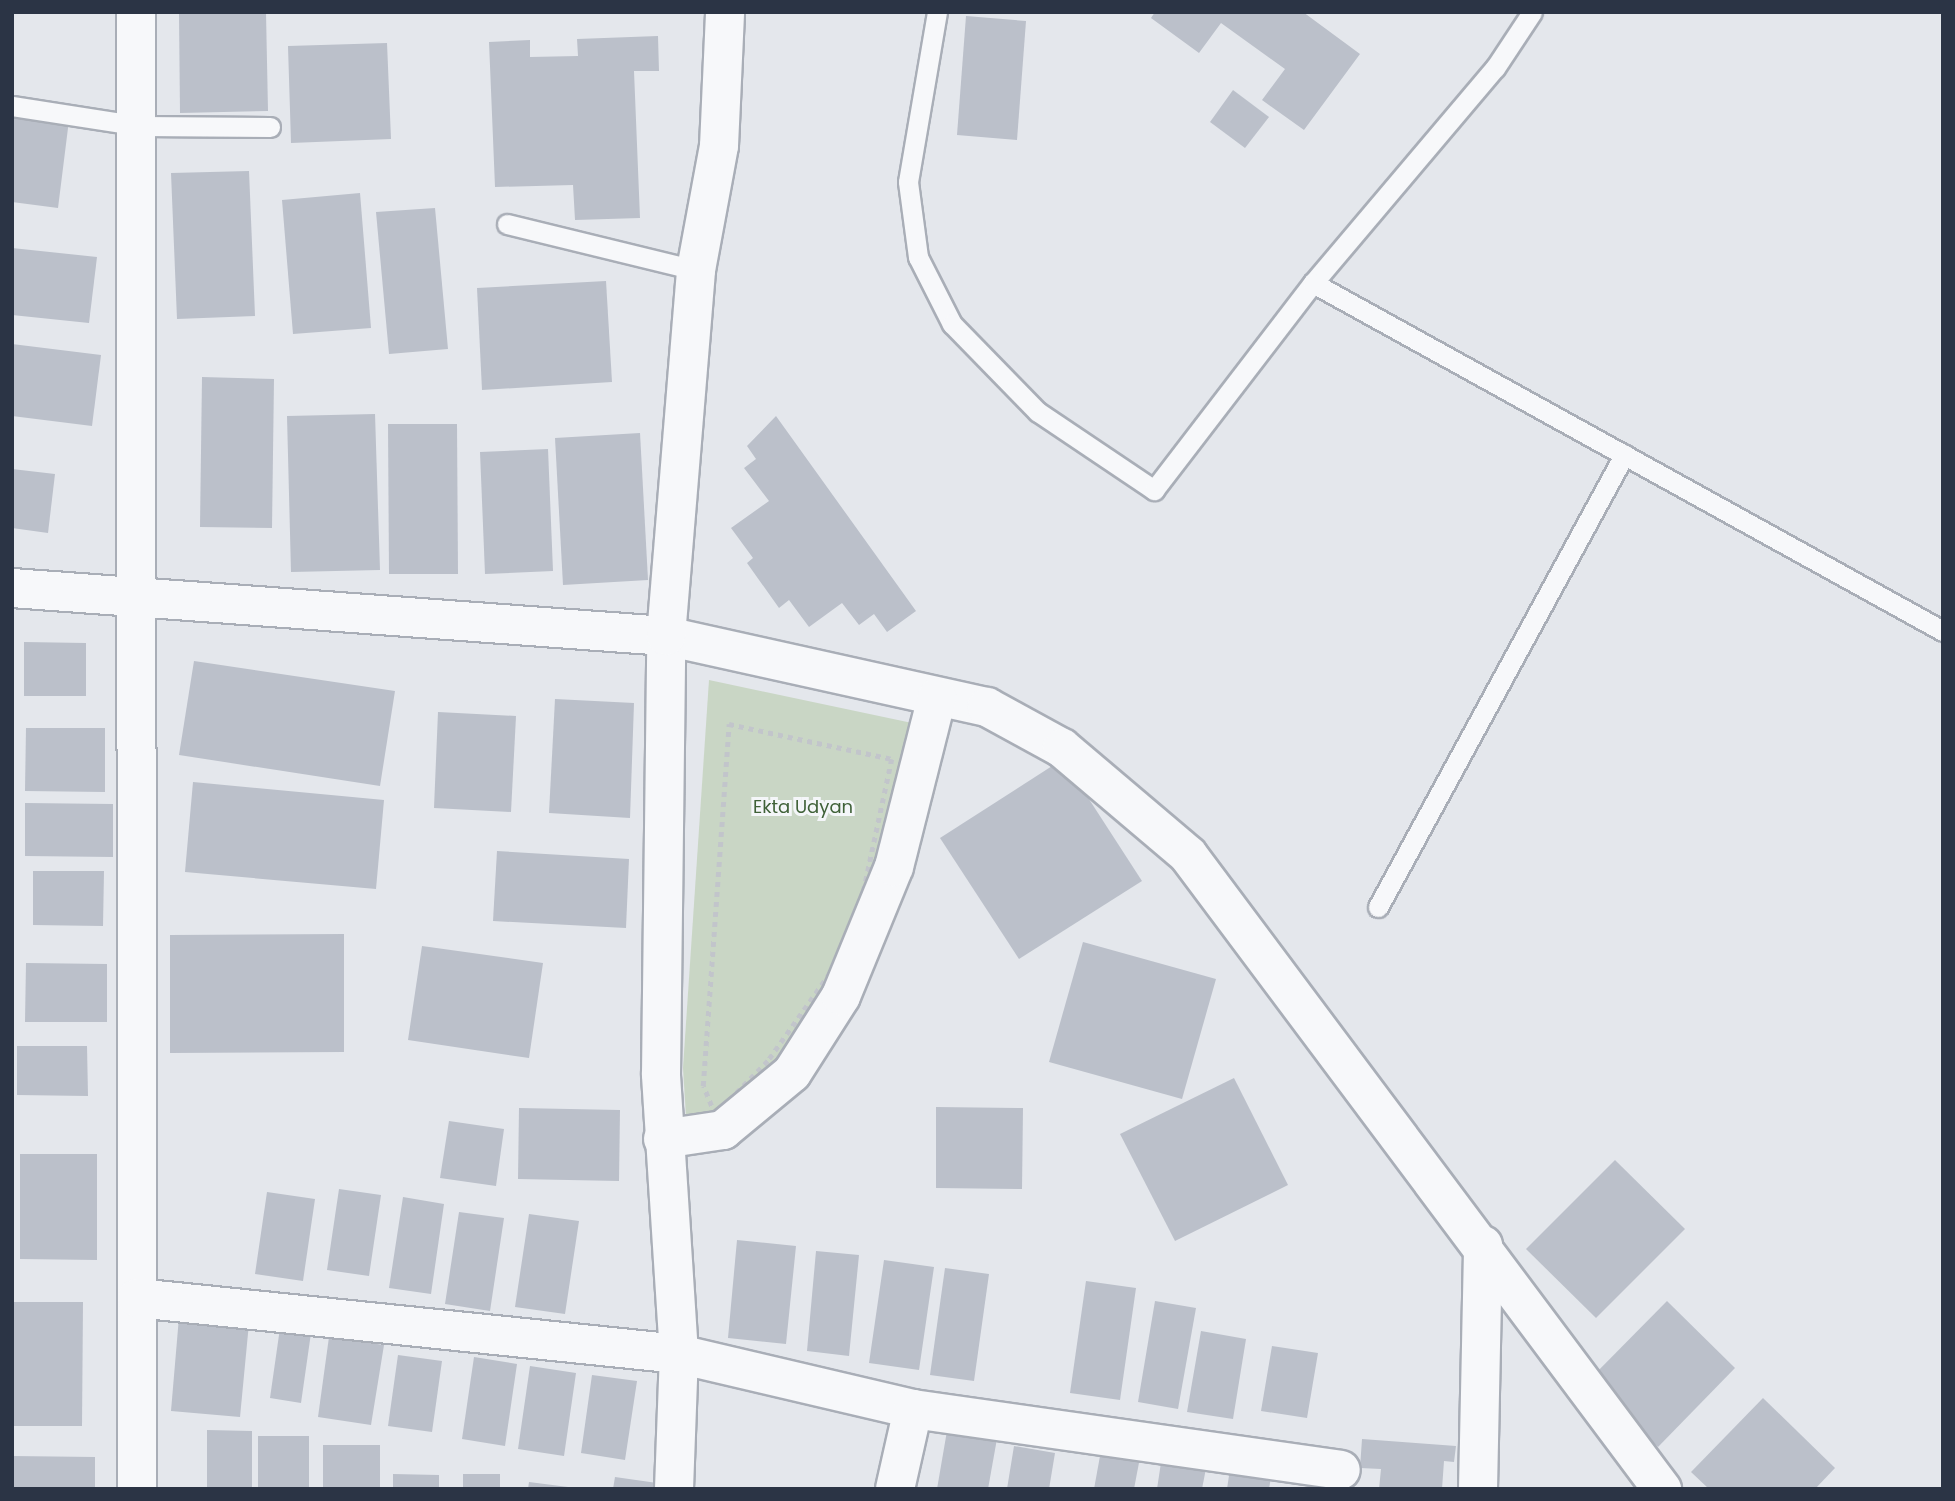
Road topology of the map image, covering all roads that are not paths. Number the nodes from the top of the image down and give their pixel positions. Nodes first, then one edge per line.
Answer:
1 (136, 12) edge
2 (725, 12) edge
3 (937, 12) edge
4 (1532, 12) edge
5 (12, 106) edge
6 (141, 126) junction
7 (271, 127) dead end
8 (507, 224) dead end
9 (696, 270) junction
10 (1313, 283) junction
11 (1624, 455) junction
12 (12, 588) edge
13 (134, 598) junction
14 (1943, 631) edge
15 (666, 636) junction
16 (937, 697) junction
17 (1378, 907) dead end
18 (663, 1139) junction
19 (1483, 1245) junction
20 (136, 1298) junction
21 (679, 1354) junction
22 (913, 1409) junction
23 (1341, 1470) dead end
24 (137, 1489) edge
25 (674, 1489) edge
26 (895, 1489) edge
27 (1478, 1489) edge
28 (1662, 1489) edge

1 - 6 street
2 - 9 street
3 - 10 lane
4 - 10 lane
5 - 6 lane
6 - 7 lane
6 - 13 street
8 - 9 lane
9 - 15 street
10 - 11 lane
11 - 14 lane
11 - 17 lane
12 - 13 street
13 - 15 street
13 - 20 street
15 - 16 street
15 - 18 street
16 - 18 street
16 - 19 street
18 - 21 street
19 - 27 street
19 - 28 street
20 - 21 street
20 - 24 street
21 - 22 street
21 - 25 street
22 - 23 street
22 - 26 street

